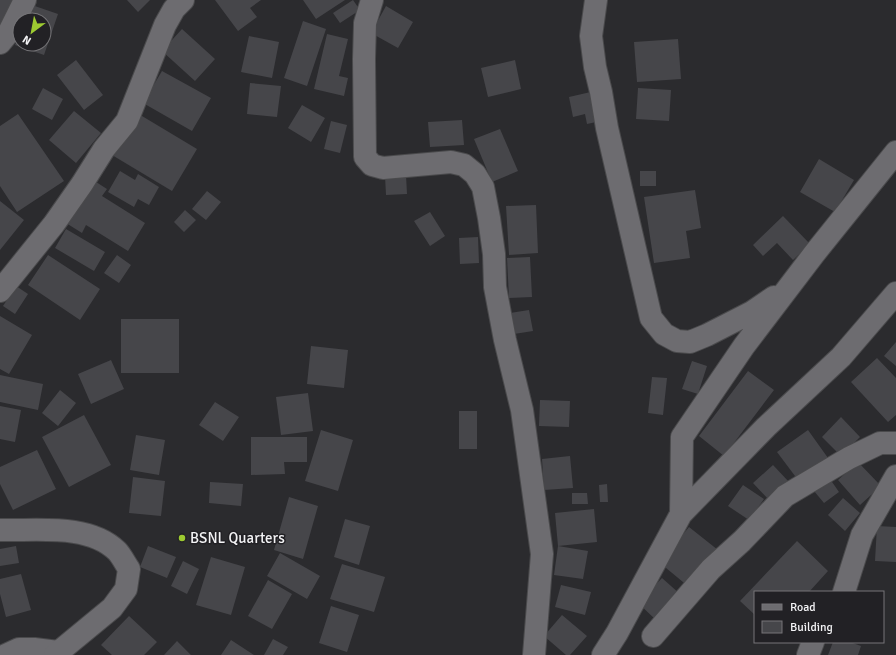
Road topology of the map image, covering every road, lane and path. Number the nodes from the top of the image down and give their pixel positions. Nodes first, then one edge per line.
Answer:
1 (25, 0) edge
2 (183, 0) edge
3 (372, 0) edge
4 (596, 0) edge
5 (0, 43) edge
6 (896, 152) edge
7 (789, 288) junction
8 (0, 291) edge
9 (896, 293) edge
10 (896, 443) edge
11 (896, 476) edge
12 (681, 514) junction
13 (0, 530) edge
14 (844, 591) edge
15 (653, 636) dead end
16 (813, 643) edge
17 (57, 654) edge
18 (6, 655) edge
19 (534, 655) edge
20 (603, 655) edge
21 (808, 655) edge

1 - 5 street
2 - 8 street
3 - 19 street
4 - 7 street
6 - 7 street
7 - 12 street
9 - 12 street
10 - 15 street
11 - 14 street
12 - 20 street
13 - 17 street
16 - 21 street
17 - 18 street

